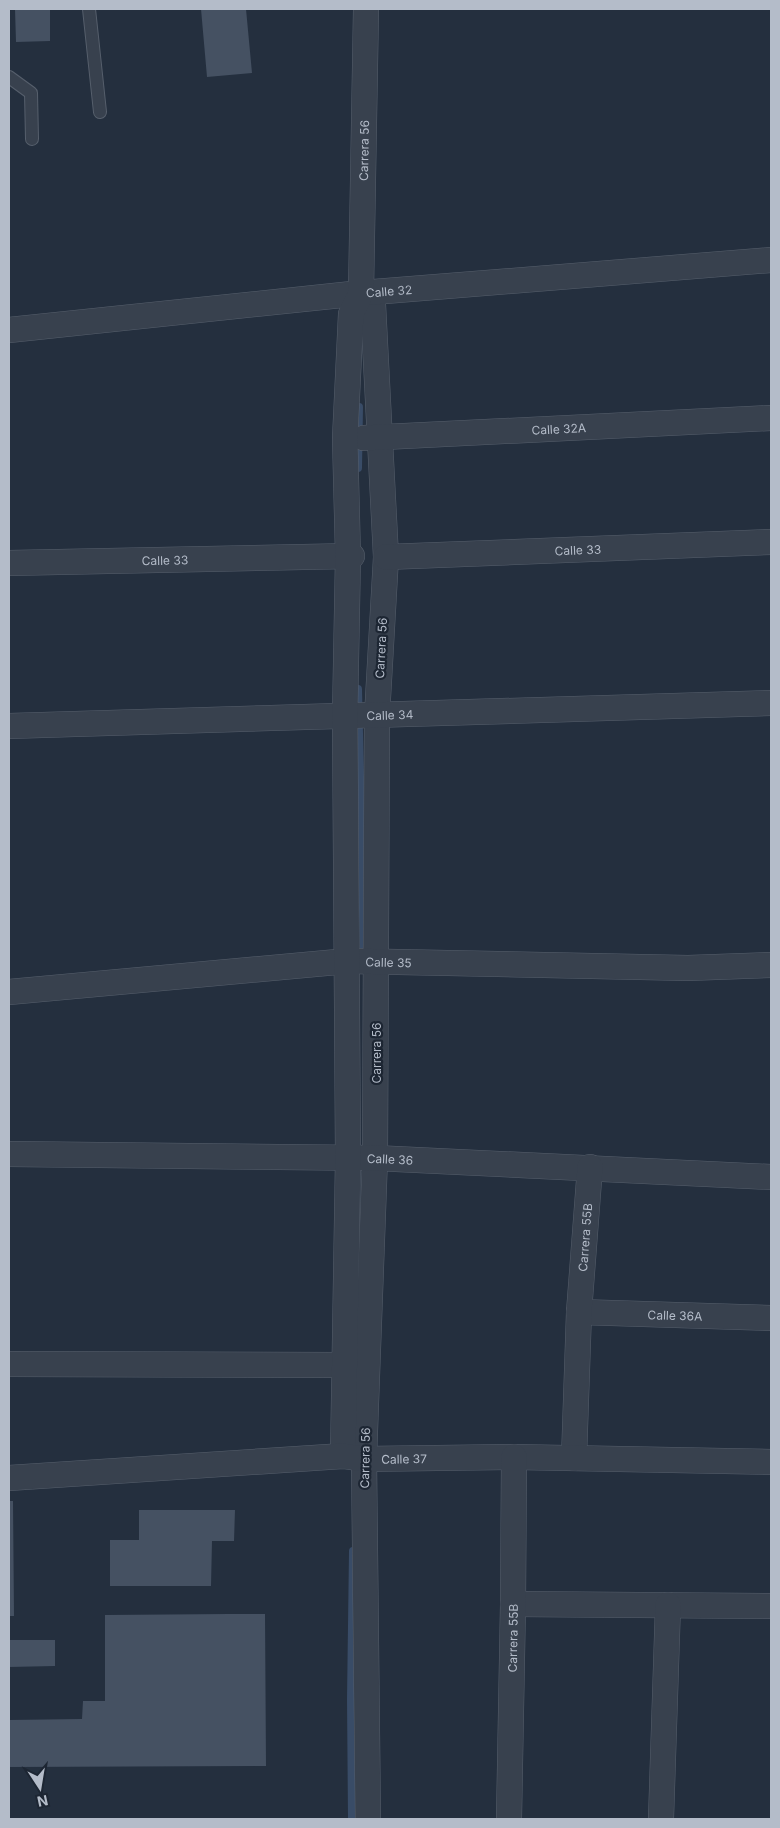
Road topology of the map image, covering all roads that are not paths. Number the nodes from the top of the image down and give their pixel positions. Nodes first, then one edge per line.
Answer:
1 (89, 9) edge
2 (366, 9) edge
3 (9, 77) edge
4 (100, 112) dead end
5 (32, 139) dead end
6 (771, 260) edge
7 (361, 293) junction
8 (9, 330) edge
9 (771, 418) edge
10 (360, 438) junction
11 (771, 542) edge
12 (350, 556) junction
13 (386, 557) junction
14 (9, 563) edge
15 (771, 702) edge
16 (347, 715) junction
17 (376, 716) junction
18 (9, 726) edge
19 (361, 961) junction
20 (771, 965) edge
21 (9, 992) edge
22 (9, 1154) edge
23 (362, 1158) junction
24 (590, 1167) junction
25 (771, 1177) edge
26 (579, 1312) junction
27 (771, 1318) edge
28 (9, 1364) edge
29 (344, 1365) junction
30 (514, 1457) junction
31 (353, 1458) junction
32 (574, 1458) junction
33 (771, 1462) edge
34 (9, 1478) edge
35 (513, 1604) junction
36 (668, 1605) junction
37 (771, 1606) edge
38 (368, 1819) edge
39 (509, 1819) edge
40 (661, 1819) edge

1 - 4 lane
2 - 7 street, Carrera 56
3 - 5 lane
6 - 7 street, Calle 32
7 - 8 street, Calle 32
7 - 10 street, Carrera 56
7 - 10 street, Carrera 56
9 - 10 street, Calle 32A
10 - 12 street, Carrera 56
10 - 13 street, Carrera 56
11 - 13 street, Calle 33
12 - 14 street, Calle 33
12 - 16 street, Carrera 56
13 - 17 street, Carrera 56
15 - 17 street, Calle 34
16 - 17 street, Calle 34
16 - 18 street, Calle 34
16 - 19 street, Carrera 56
17 - 19 street, Carrera 56
19 - 20 street, Calle 35
19 - 21 street, Calle 35
19 - 23 street, Carrera 56
22 - 23 street, Calle 36
23 - 24 street, Calle 36
23 - 29 street, Carrera 56
23 - 31 street, Carrera 56
24 - 25 street, Calle 36
24 - 26 street, Carrera 55B
26 - 27 street, Calle 36A
26 - 32 street, Carrera 55B
28 - 29 street
29 - 31 street, Carrera 56
30 - 31 street, Calle 37
30 - 32 street, Calle 37
30 - 35 street, Carrera 55B
31 - 34 street, Calle 37
31 - 38 street, Carrera 56
32 - 33 street, Calle 37
35 - 36 street
35 - 39 street, Carrera 55B
36 - 37 street
36 - 40 street

